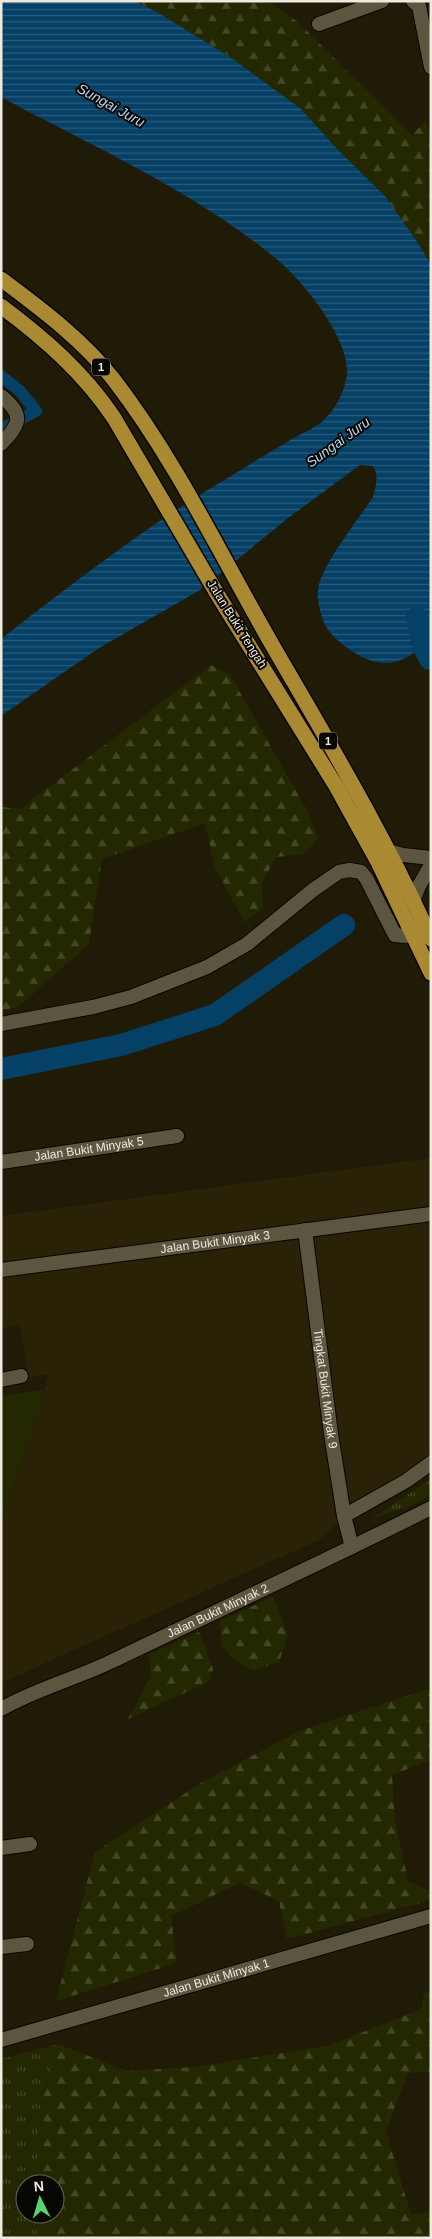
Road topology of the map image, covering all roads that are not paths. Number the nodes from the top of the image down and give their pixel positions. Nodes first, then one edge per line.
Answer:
1 (382, 1) edge
2 (413, 1) edge
3 (319, 24) dead end
4 (431, 67) edge
5 (1, 279) edge
6 (1, 306) edge
7 (1, 396) edge
8 (1, 444) edge
9 (388, 851) junction
10 (431, 858) edge
11 (431, 865) edge
12 (413, 901) junction
13 (410, 931) junction
14 (431, 939) edge
15 (431, 974) edge
16 (1, 1024) edge
17 (177, 1136) dead end
18 (1, 1162) edge
19 (431, 1214) edge
20 (305, 1230) junction
21 (1, 1270) edge
22 (21, 1376) dead end
23 (1, 1380) edge
24 (431, 1463) edge
25 (431, 1508) edge
26 (344, 1516) junction
27 (352, 1547) junction
28 (1, 1709) edge
29 (30, 1844) dead end
30 (1, 1848) edge
31 (431, 1916) edge
32 (27, 1944) dead end
33 (1, 1947) edge
34 (1, 2040) edge

1 - 3 street
2 - 4 street
5 - 9 highway, Jalan Bukit Tengah / 1
6 - 13 highway, Jalan Bukit Tengah / 1
7 - 8 street
9 - 10 street
9 - 12 highway, Jalan Bukit Tengah / 1
11 - 12 street
12 - 14 highway, Jalan Bukit Tengah / 1
13 - 15 highway, Jalan Bukit Tengah / 1
13 - 16 street
17 - 18 street, Jalan Bukit Minyak 5
19 - 20 street, Jalan Bukit Minyak 3
20 - 21 street, Jalan Bukit Minyak 3
20 - 26 street, Tingkat Bukit Minyak 9
22 - 23 street
24 - 26 street
25 - 27 street, Jalan Bukit Minyak 2
26 - 27 street, Tingkat Bukit Minyak 9
27 - 28 street, Jalan Bukit Minyak 2
29 - 30 street
31 - 34 street, Jalan Bukit Minyak 1
32 - 33 street

